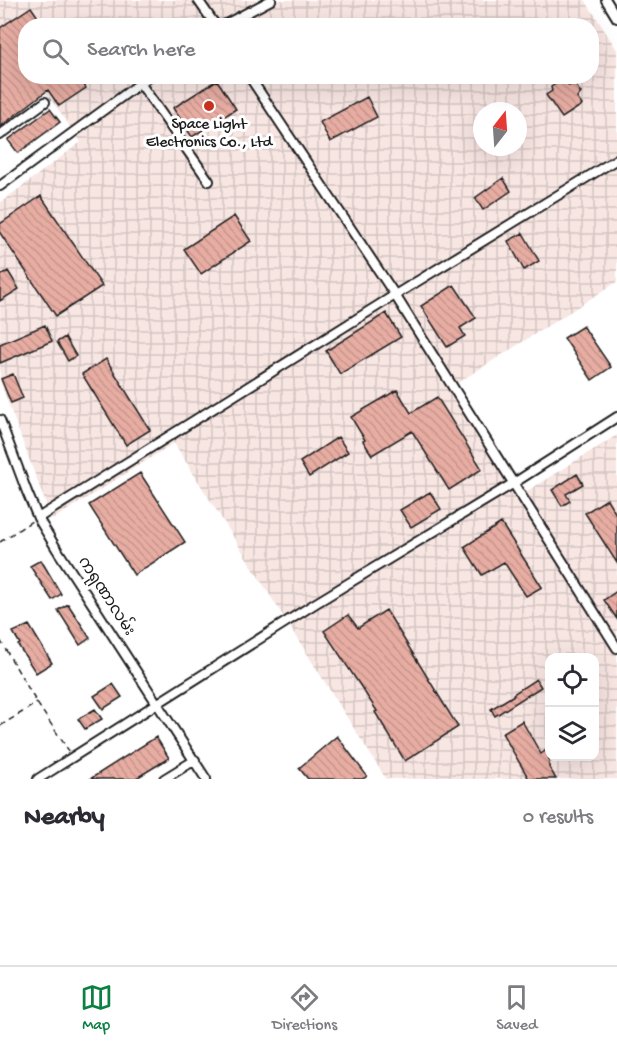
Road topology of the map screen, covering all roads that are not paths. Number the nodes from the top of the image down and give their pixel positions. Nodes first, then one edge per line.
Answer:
1 (198, 0) edge
2 (271, 0) edge
3 (606, 0) edge
4 (210, 18) edge
5 (237, 18) edge
6 (617, 18) edge
7 (139, 84) edge
8 (141, 84) edge
9 (254, 84) edge
10 (45, 102) dead end
11 (0, 135) edge
12 (617, 159) edge
13 (209, 181) dead end
14 (0, 186) edge
15 (395, 295) junction
16 (617, 417) edge
17 (0, 420) edge
18 (514, 483) junction
19 (38, 518) junction
20 (617, 648) edge
21 (158, 703) junction
22 (195, 760) junction
23 (38, 779) edge
24 (164, 779) edge
25 (206, 779) edge

1 - 4 street
2 - 5 street
3 - 6 street
7 - 14 street
8 - 13 street
9 - 15 street
10 - 11 street
12 - 15 street
15 - 18 street
15 - 19 street
16 - 18 street
17 - 19 street, ကရုဏာလမ်း
18 - 20 street
18 - 21 street
19 - 21 street, ကရုဏာလမ်း
21 - 22 street, ကရုဏာလမ်း
21 - 23 street
22 - 24 street
22 - 25 street, ကရုဏာလမ်း

